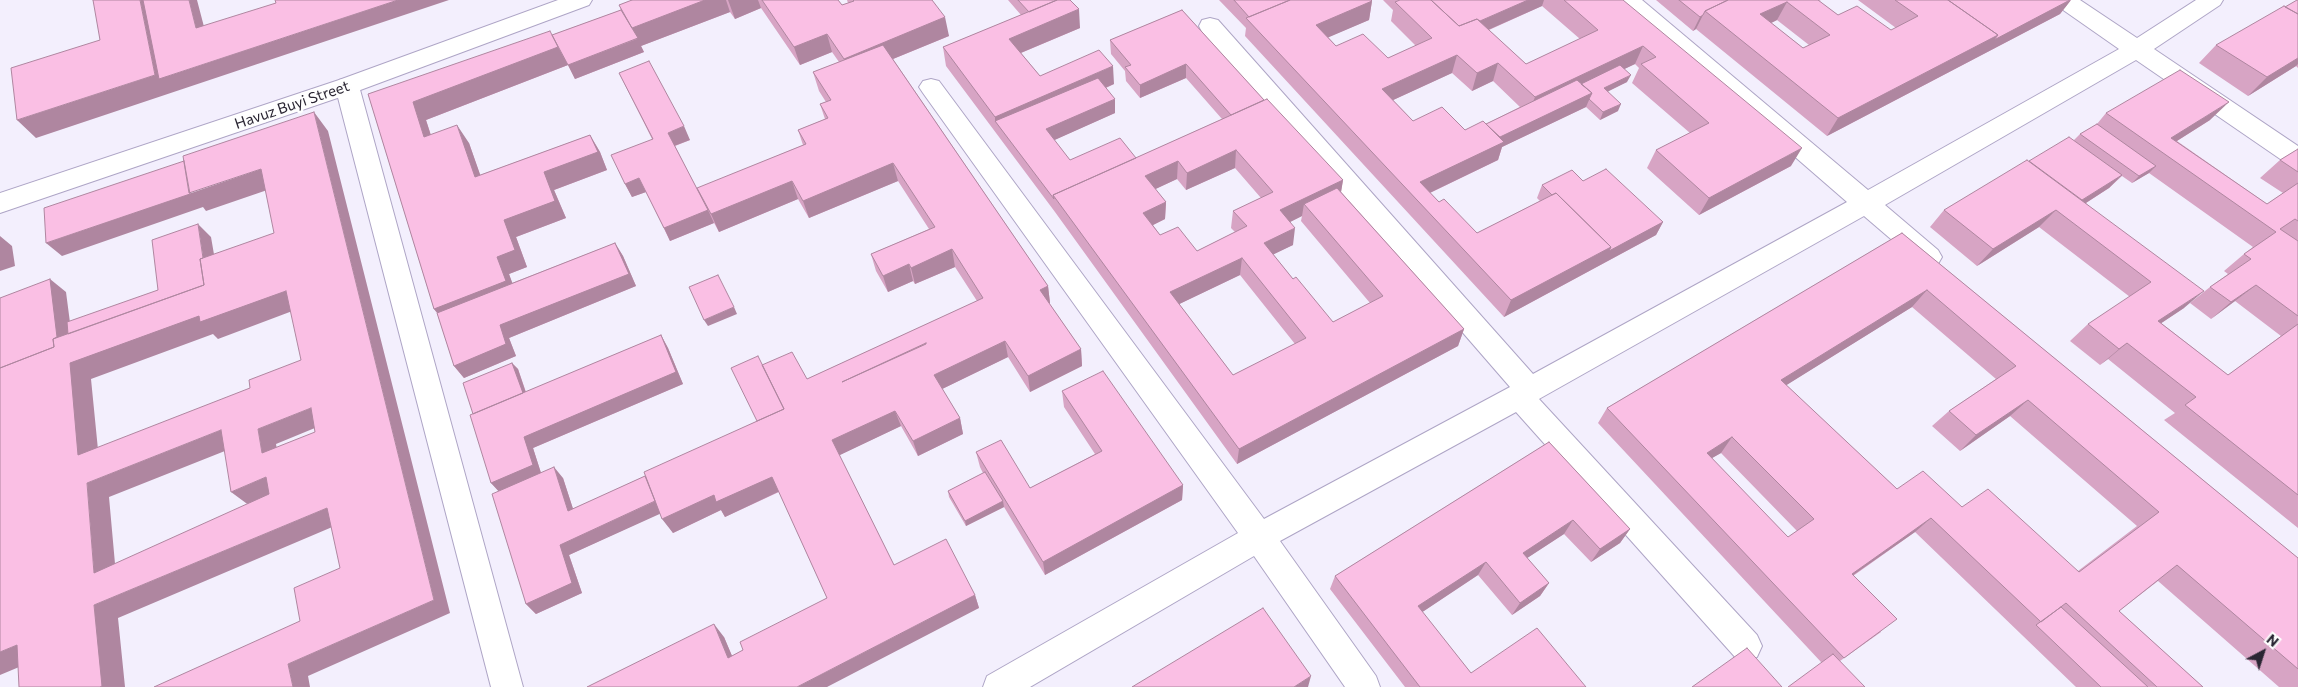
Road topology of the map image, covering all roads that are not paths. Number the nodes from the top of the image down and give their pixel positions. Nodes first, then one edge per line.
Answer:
1 (581, 0) edge
2 (1628, 0) edge
3 (2064, 0) edge
4 (2212, 0) edge
5 (1210, 26) dead end
6 (2137, 49) junction
7 (347, 86) junction
8 (932, 87) dead end
9 (2298, 158) edge
10 (0, 203) edge
11 (1865, 204) junction
12 (1948, 274) edge
13 (1524, 393) junction
14 (1258, 537) junction
15 (1746, 646) edge
16 (508, 687) edge
17 (999, 687) edge
18 (1364, 687) edge

1 - 7 street, Havuz Buyi Street
2 - 11 street
3 - 6 street
4 - 6 street
5 - 13 street
6 - 9 street
6 - 11 street
7 - 10 street, Havuz Buyi Street
7 - 16 street
8 - 14 street
11 - 12 street
11 - 13 street
13 - 14 street
13 - 15 street
14 - 17 street
14 - 18 street

